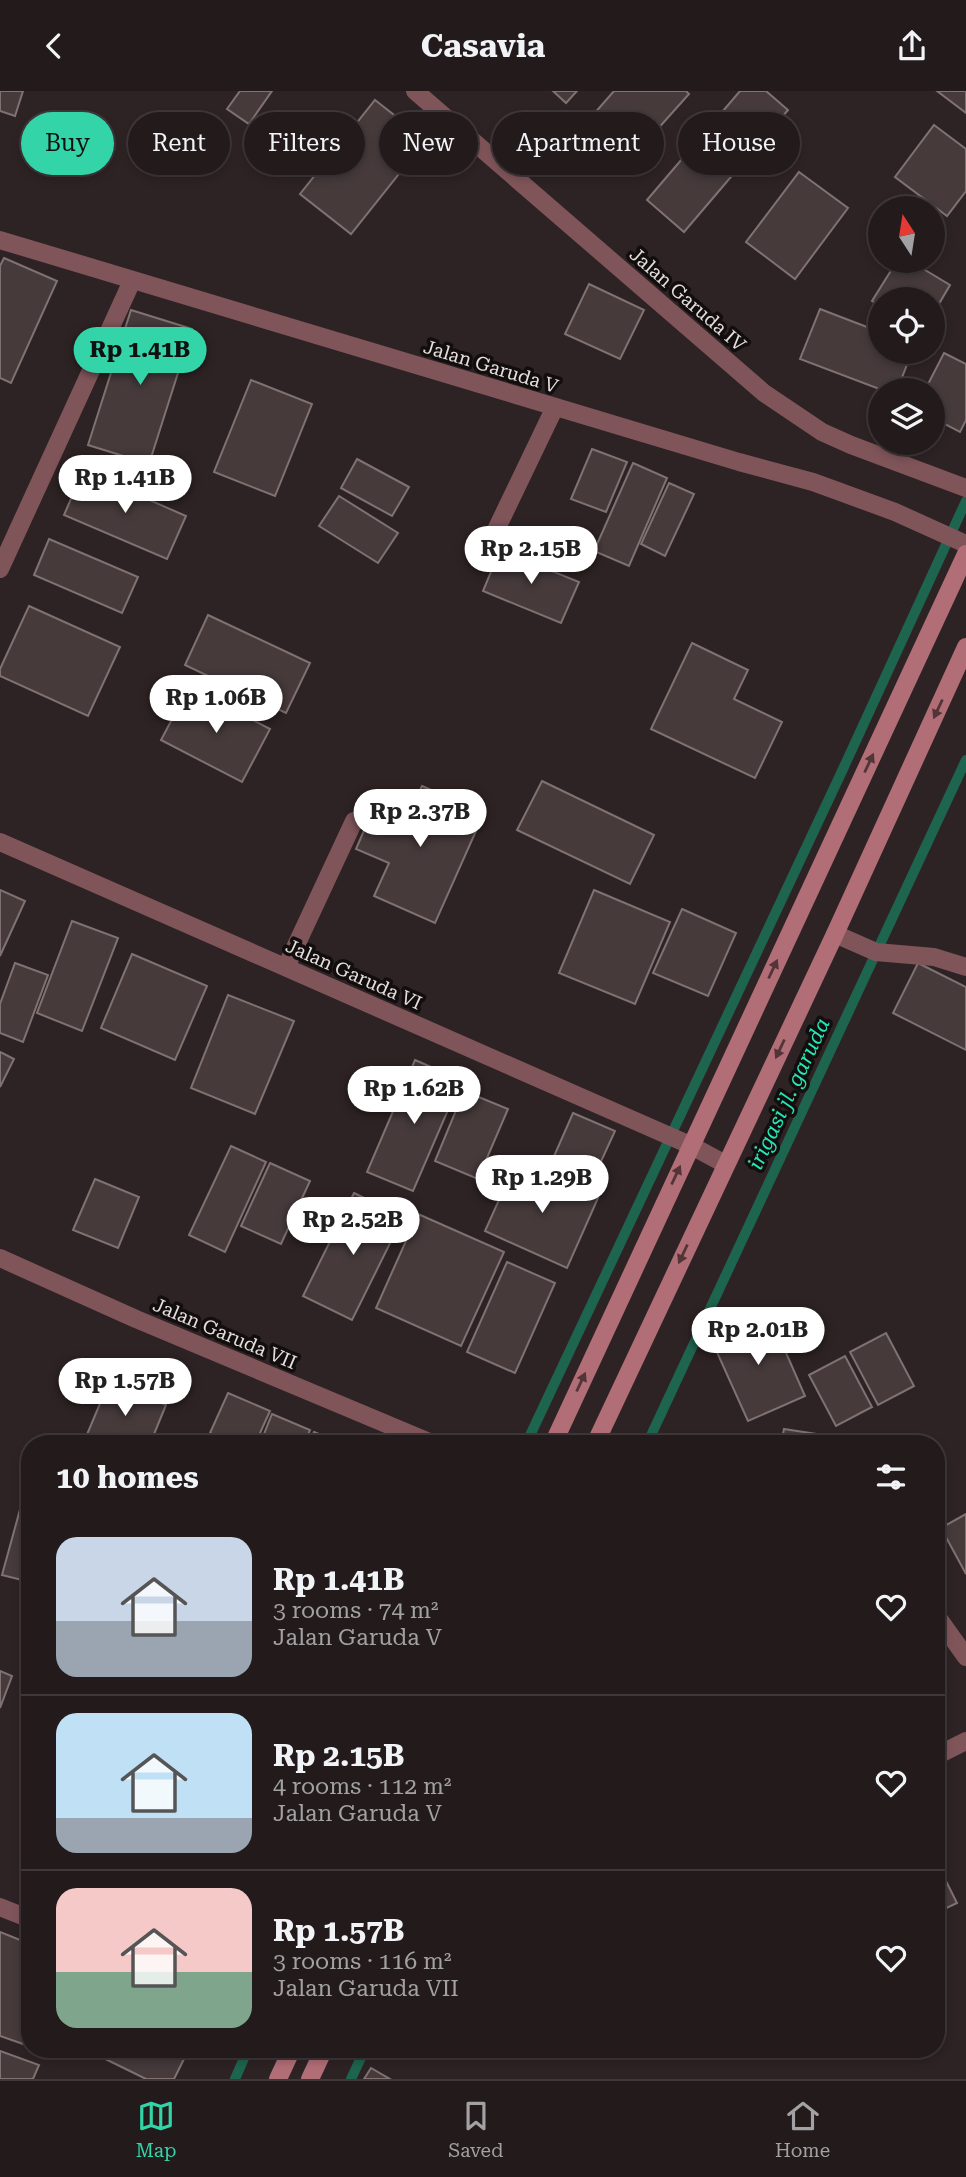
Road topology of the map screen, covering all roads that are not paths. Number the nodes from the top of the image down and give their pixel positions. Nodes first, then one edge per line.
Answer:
1 (415, 91) edge
2 (0, 240) edge
3 (132, 281) junction
4 (555, 407) junction
5 (966, 488) edge
6 (966, 544) edge
7 (966, 554) edge
8 (484, 555) dead end
9 (0, 569) edge
10 (966, 647) edge
11 (354, 821) dead end
12 (0, 842) edge
13 (835, 934) junction
14 (286, 967) junction
15 (966, 967) edge
16 (690, 1145) junction
17 (725, 1164) junction
18 (0, 1258) edge
19 (413, 1435) edge
20 (557, 1435) edge
21 (599, 1435) edge
22 (945, 1628) edge
23 (966, 1657) edge
24 (966, 1741) edge
25 (945, 1752) edge
26 (0, 1907) edge
27 (21, 1915) edge
28 (288, 2058) edge
29 (320, 2058) edge
30 (278, 2079) edge
31 (310, 2079) edge

1 - 5 street, Jalan Garuda IV
2 - 3 street, Jalan Garuda V
3 - 4 street, Jalan Garuda V
3 - 9 street
4 - 6 street, Jalan Garuda V
4 - 8 street
16 -> 7 main road
10 -> 13 main road
11 - 14 street
12 - 14 street, Jalan Garuda VI
13 - 15 street
13 -> 17 main road
14 - 16 street, Jalan Garuda VI
16 - 17 street, Jalan Garuda VI
20 -> 16 main road
17 -> 21 main road
18 - 19 street, Jalan Garuda VII
22 - 23 street
24 - 25 street
26 - 27 street
28 - 30 main road
29 - 31 main road

